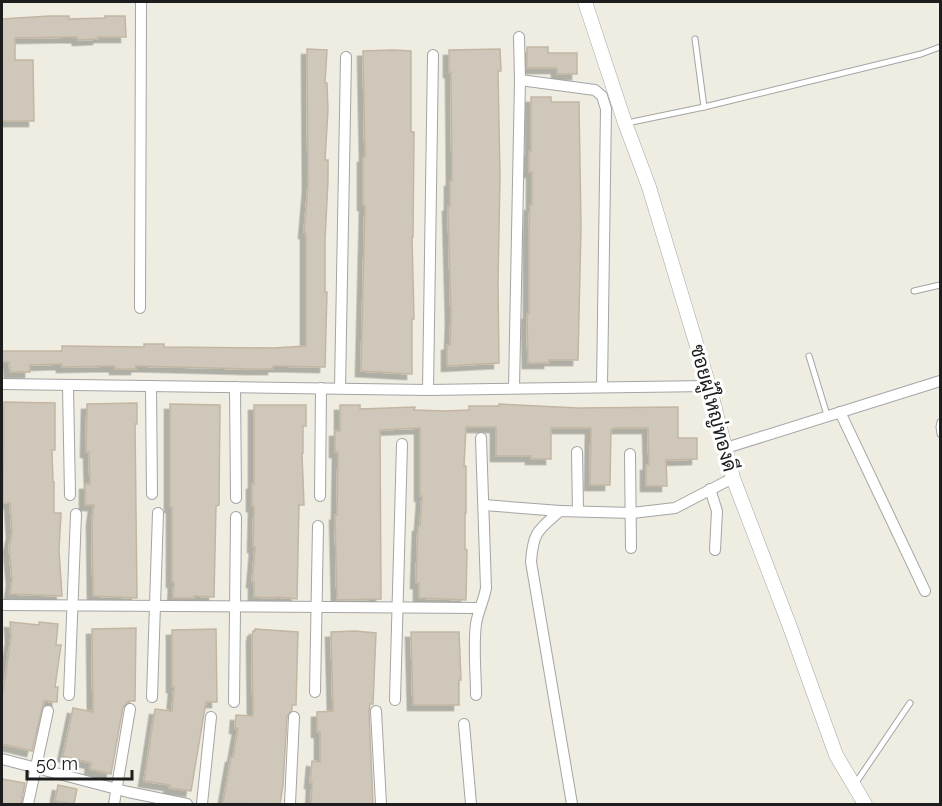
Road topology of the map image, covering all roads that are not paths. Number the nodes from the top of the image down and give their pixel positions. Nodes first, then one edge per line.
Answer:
1 (141, 2) edge
2 (585, 2) edge
3 (519, 37) dead end
4 (695, 39) dead end
5 (940, 47) edge
6 (433, 55) dead end
7 (346, 57) dead end
8 (520, 80) junction
9 (704, 107) junction
10 (625, 123) junction
11 (940, 285) edge
12 (914, 291) dead end
13 (141, 309) dead end
14 (809, 356) dead end
15 (940, 381) edge
16 (2, 384) edge
17 (151, 386) junction
18 (602, 386) junction
19 (709, 386) junction
20 (68, 387) junction
21 (235, 387) junction
22 (321, 388) junction
23 (340, 388) junction
24 (514, 388) junction
25 (428, 390) junction
26 (840, 412) junction
27 (827, 415) junction
28 (940, 422) edge
29 (940, 434) edge
30 (481, 438) dead end
31 (402, 444) dead end
32 (726, 447) junction
33 (578, 452) dead end
34 (630, 454) dead end
35 (732, 477) junction
36 (710, 489) junction
37 (152, 494) dead end
38 (70, 495) dead end
39 (320, 496) dead end
40 (236, 498) dead end
41 (484, 505) junction
42 (560, 511) junction
43 (578, 512) junction
44 (158, 513) dead end
45 (632, 513) junction
46 (76, 514) dead end
47 (236, 517) dead end
48 (318, 526) dead end
49 (631, 548) dead end
50 (715, 550) dead end
51 (925, 591) dead end
52 (2, 605) edge
53 (73, 606) junction
54 (155, 606) junction
55 (236, 607) junction
56 (317, 607) junction
57 (399, 608) junction
58 (479, 608) junction
59 (315, 692) dead end
60 (69, 695) dead end
61 (476, 695) dead end
62 (152, 697) dead end
63 (395, 700) dead end
64 (234, 702) dead end
65 (910, 703) dead end
66 (130, 709) dead end
67 (48, 711) dead end
68 (376, 711) dead end
69 (211, 717) dead end
70 (294, 717) dead end
71 (464, 724) dead end
72 (2, 759) edge
73 (37, 767) junction
74 (854, 786) junction
75 (118, 789) junction
76 (28, 804) edge
77 (114, 804) edge
78 (187, 804) edge
79 (202, 804) edge
80 (290, 804) edge
81 (381, 804) edge
82 (471, 804) edge
83 (572, 804) edge
84 (866, 804) edge

1 - 13 street
2 - 10 street, ซอยผู้ใหญ่ทองดี
3 - 8 street
4 - 9 lane
5 - 9 lane
6 - 25 street
7 - 23 street
8 - 18 street
8 - 24 street
9 - 10 lane
10 - 19 street, ซอยผู้ใหญ่ทองดี
11 - 12 lane
14 - 27 lane
15 - 26 street
16 - 20 street
17 - 20 street
17 - 21 street
17 - 37 street
18 - 19 street
18 - 24 street
19 - 32 street, ซอยผู้ใหญ่ทองดี
20 - 38 street
21 - 22 street
21 - 40 street
22 - 23 street
22 - 39 street
23 - 25 street
24 - 25 street
26 - 27 street
26 - 51 street
27 - 32 street
28 - 29 lane
30 - 41 street
31 - 57 street
32 - 35 street, ซอยผู้ใหญ่ทองดี
33 - 43 street
34 - 45 street
35 - 36 street
35 - 74 street, ซอยผู้ใหญ่ทองดี
36 - 45 street
36 - 50 street
41 - 42 street
41 - 58 street
42 - 43 street
42 - 83 street
43 - 45 street
44 - 54 street
45 - 49 street
46 - 53 street
47 - 55 street
48 - 56 street
52 - 53 street
53 - 54 street
53 - 60 street
54 - 55 street
54 - 62 street
55 - 56 street
55 - 64 street
56 - 57 street
56 - 59 street
57 - 58 street
57 - 63 street
58 - 61 street
65 - 74 lane
66 - 75 street
67 - 73 street
68 - 81 street
69 - 79 street
70 - 80 street
71 - 82 street
72 - 73 street
73 - 75 street
73 - 76 street
74 - 84 street, ซอยผู้ใหญ่ทองดี
75 - 77 street
75 - 78 street

